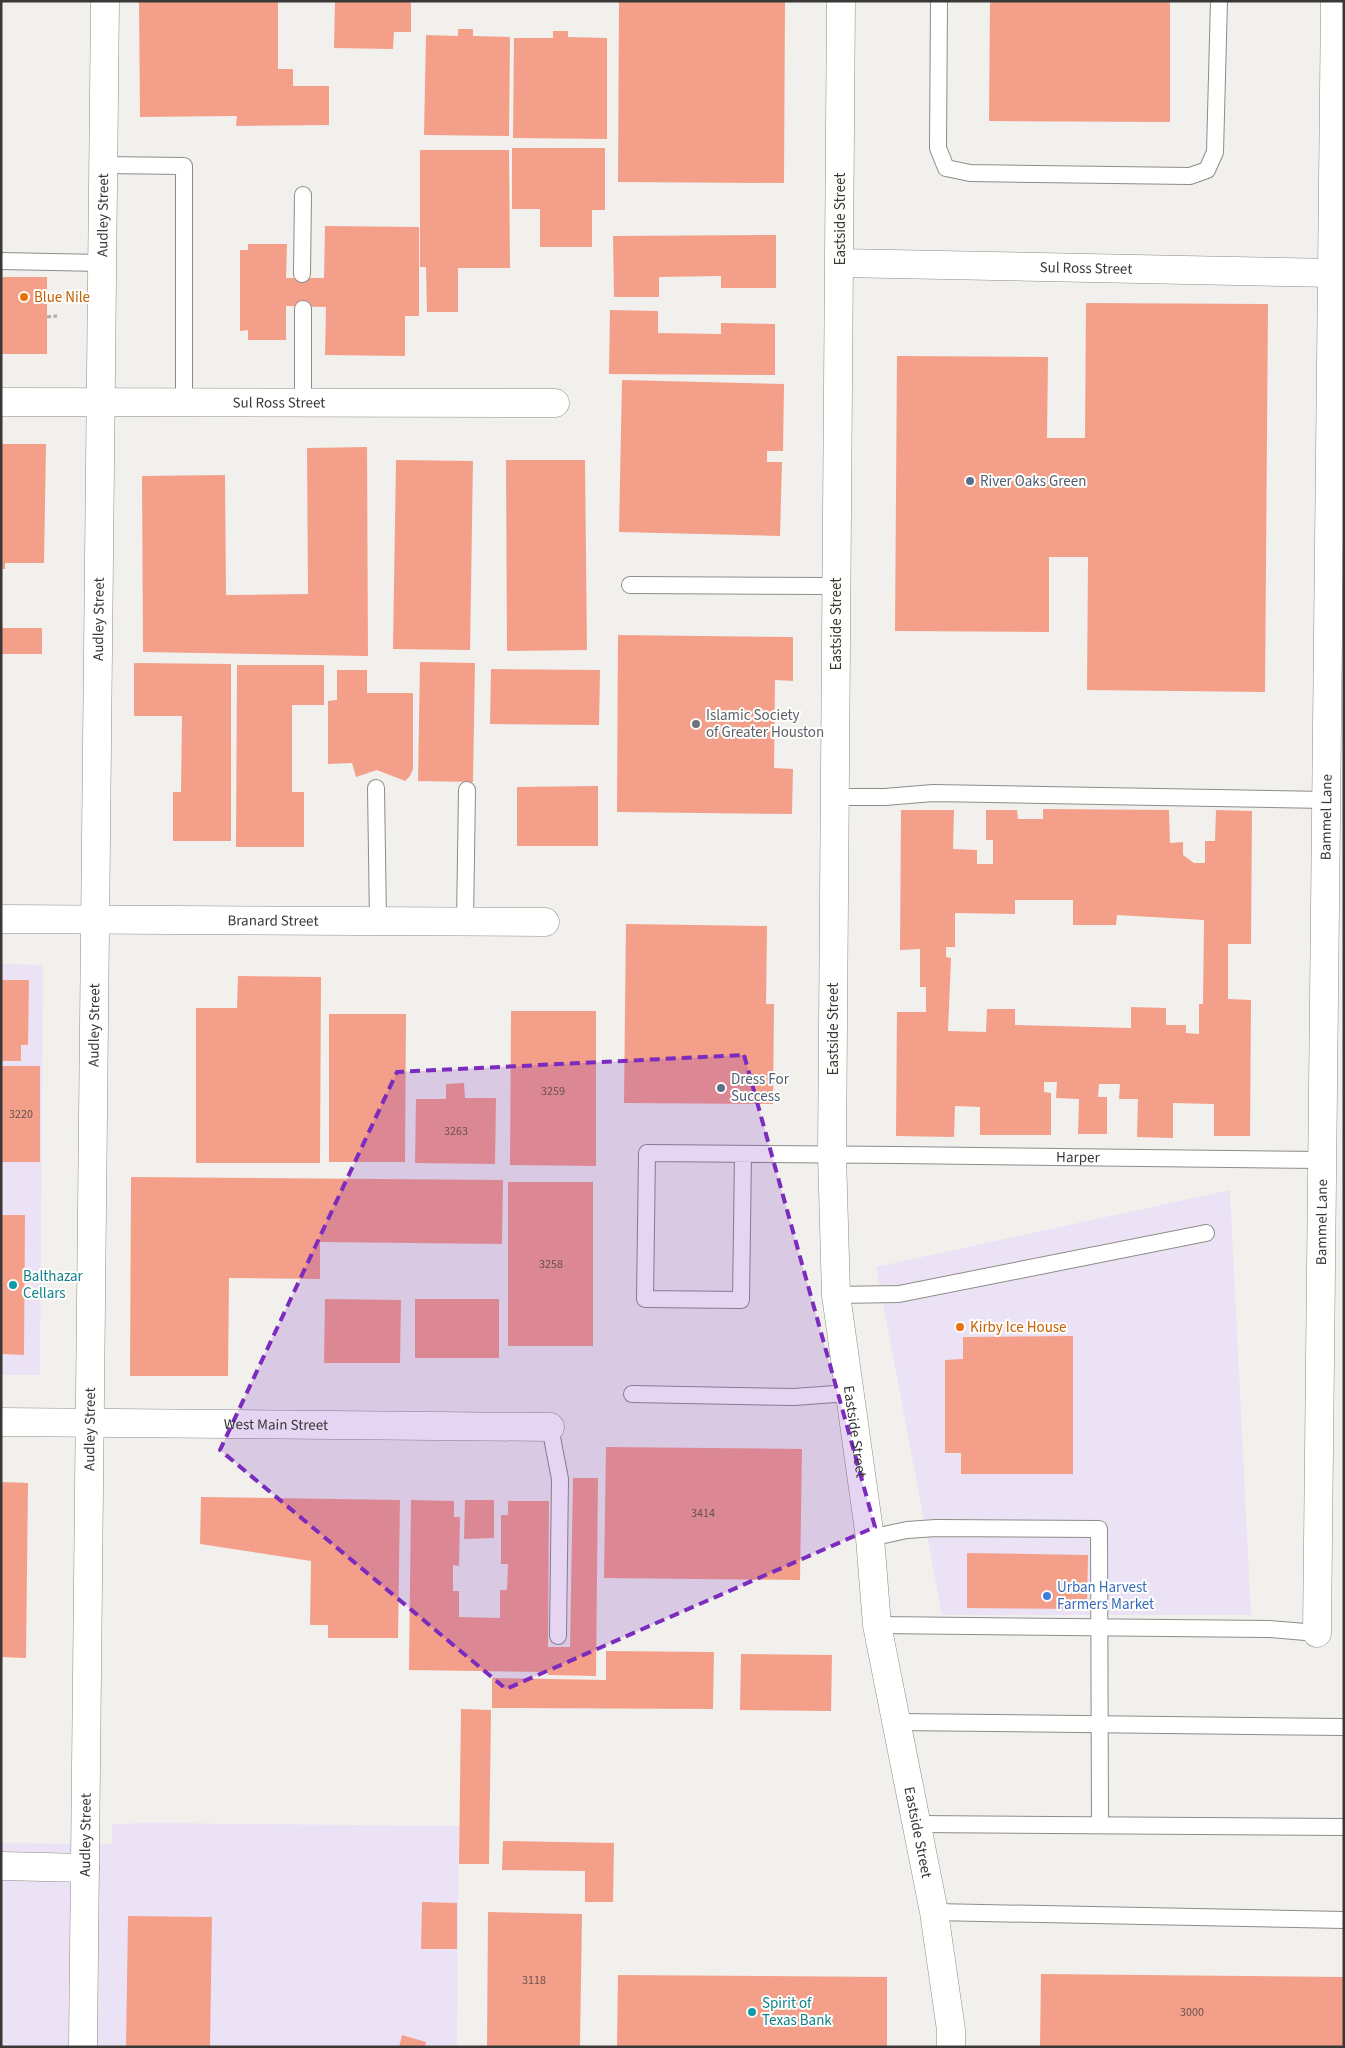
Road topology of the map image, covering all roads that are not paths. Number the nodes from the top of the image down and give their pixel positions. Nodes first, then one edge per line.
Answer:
1 (105, 1) edge
2 (841, 1) edge
3 (939, 1) edge
4 (1219, 1) edge
5 (1335, 1) edge
6 (1339, 111) edge
7 (103, 165) junction
8 (303, 195) dead end
9 (1, 261) edge
10 (102, 263) junction
11 (840, 263) junction
12 (1332, 272) junction
13 (302, 274) dead end
14 (303, 310) dead end
15 (1337, 323) edge
16 (1, 402) edge
17 (100, 402) junction
18 (184, 402) junction
19 (555, 402) dead end
20 (303, 403) junction
21 (630, 585) dead end
22 (836, 586) junction
23 (1335, 726) edge
24 (376, 788) dead end
25 (467, 790) dead end
26 (835, 797) junction
27 (1326, 800) junction
28 (1, 919) edge
29 (95, 920) junction
30 (378, 921) junction
31 (465, 922) junction
32 (545, 922) dead end
33 (743, 1154) junction
34 (832, 1155) junction
35 (1322, 1160) junction
36 (1206, 1233) dead end
37 (836, 1295) junction
38 (850, 1393) junction
39 (632, 1394) dead end
40 (1, 1422) edge
41 (89, 1423) junction
42 (550, 1428) joint
43 (870, 1538) junction
44 (877, 1625) junction
45 (1099, 1628) junction
46 (1316, 1633) joint
47 (558, 1636) dead end
48 (896, 1722) junction
49 (1100, 1724) junction
50 (1344, 1727) edge
51 (916, 1824) junction
52 (1100, 1825) junction
53 (1344, 1827) edge
54 (1, 1866) edge
55 (85, 1868) junction
56 (934, 1912) junction
57 (1344, 1920) edge
58 (83, 2047) edge
59 (951, 2047) edge

1 - 7 street, Audley Street
2 - 11 street, Eastside Street
3 - 4 lane
5 - 6 street, Bammel Lane
6 - 12 street, Bammel Lane
7 - 10 street, Audley Street
7 - 18 lane
8 - 13 lane
9 - 10 lane
10 - 17 street, Audley Street
11 - 12 street, Sul Ross Street
11 - 22 street, Eastside Street
12 - 15 street, Bammel Lane
14 - 20 lane
15 - 23 street, Bammel Lane
16 - 17 street, Sul Ross Street
17 - 18 street, Sul Ross Street
17 - 29 street, Audley Street
18 - 20 street, Sul Ross Street
19 - 20 street, Sul Ross Street
21 - 22 lane
22 - 26 street, Eastside Street
23 - 27 street, Bammel Lane
24 - 30 lane
25 - 31 lane
26 - 27 lane
26 - 34 street, Eastside Street
27 - 35 street, Bammel Lane
28 - 29 street, Branard Street
29 - 30 street, Branard Street
29 - 41 street, Audley Street
30 - 31 street, Branard Street
31 - 32 street, Branard Street
33 - 33 lane, Harper
33 - 34 lane, Harper
34 - 35 lane, Harper
34 - 37 street, Eastside Street
35 - 46 street, Bammel Lane
36 - 37 lane
37 - 38 street, Eastside Street
38 - 39 lane
38 - 43 street, Eastside Street
40 - 41 street, West Main Street
41 - 42 street, West Main Street
41 - 55 street, Audley Street
42 - 47 lane
43 - 44 street, Eastside Street
43 - 45 lane
44 - 45 lane
44 - 48 street, Eastside Street
45 - 46 lane
45 - 49 lane
48 - 49 lane
48 - 51 street, Eastside Street
49 - 50 lane
49 - 52 lane
51 - 52 lane
51 - 56 street, Eastside Street
52 - 53 lane
54 - 55 street
55 - 58 street, Audley Street
56 - 57 lane
56 - 59 street, Eastside Street

